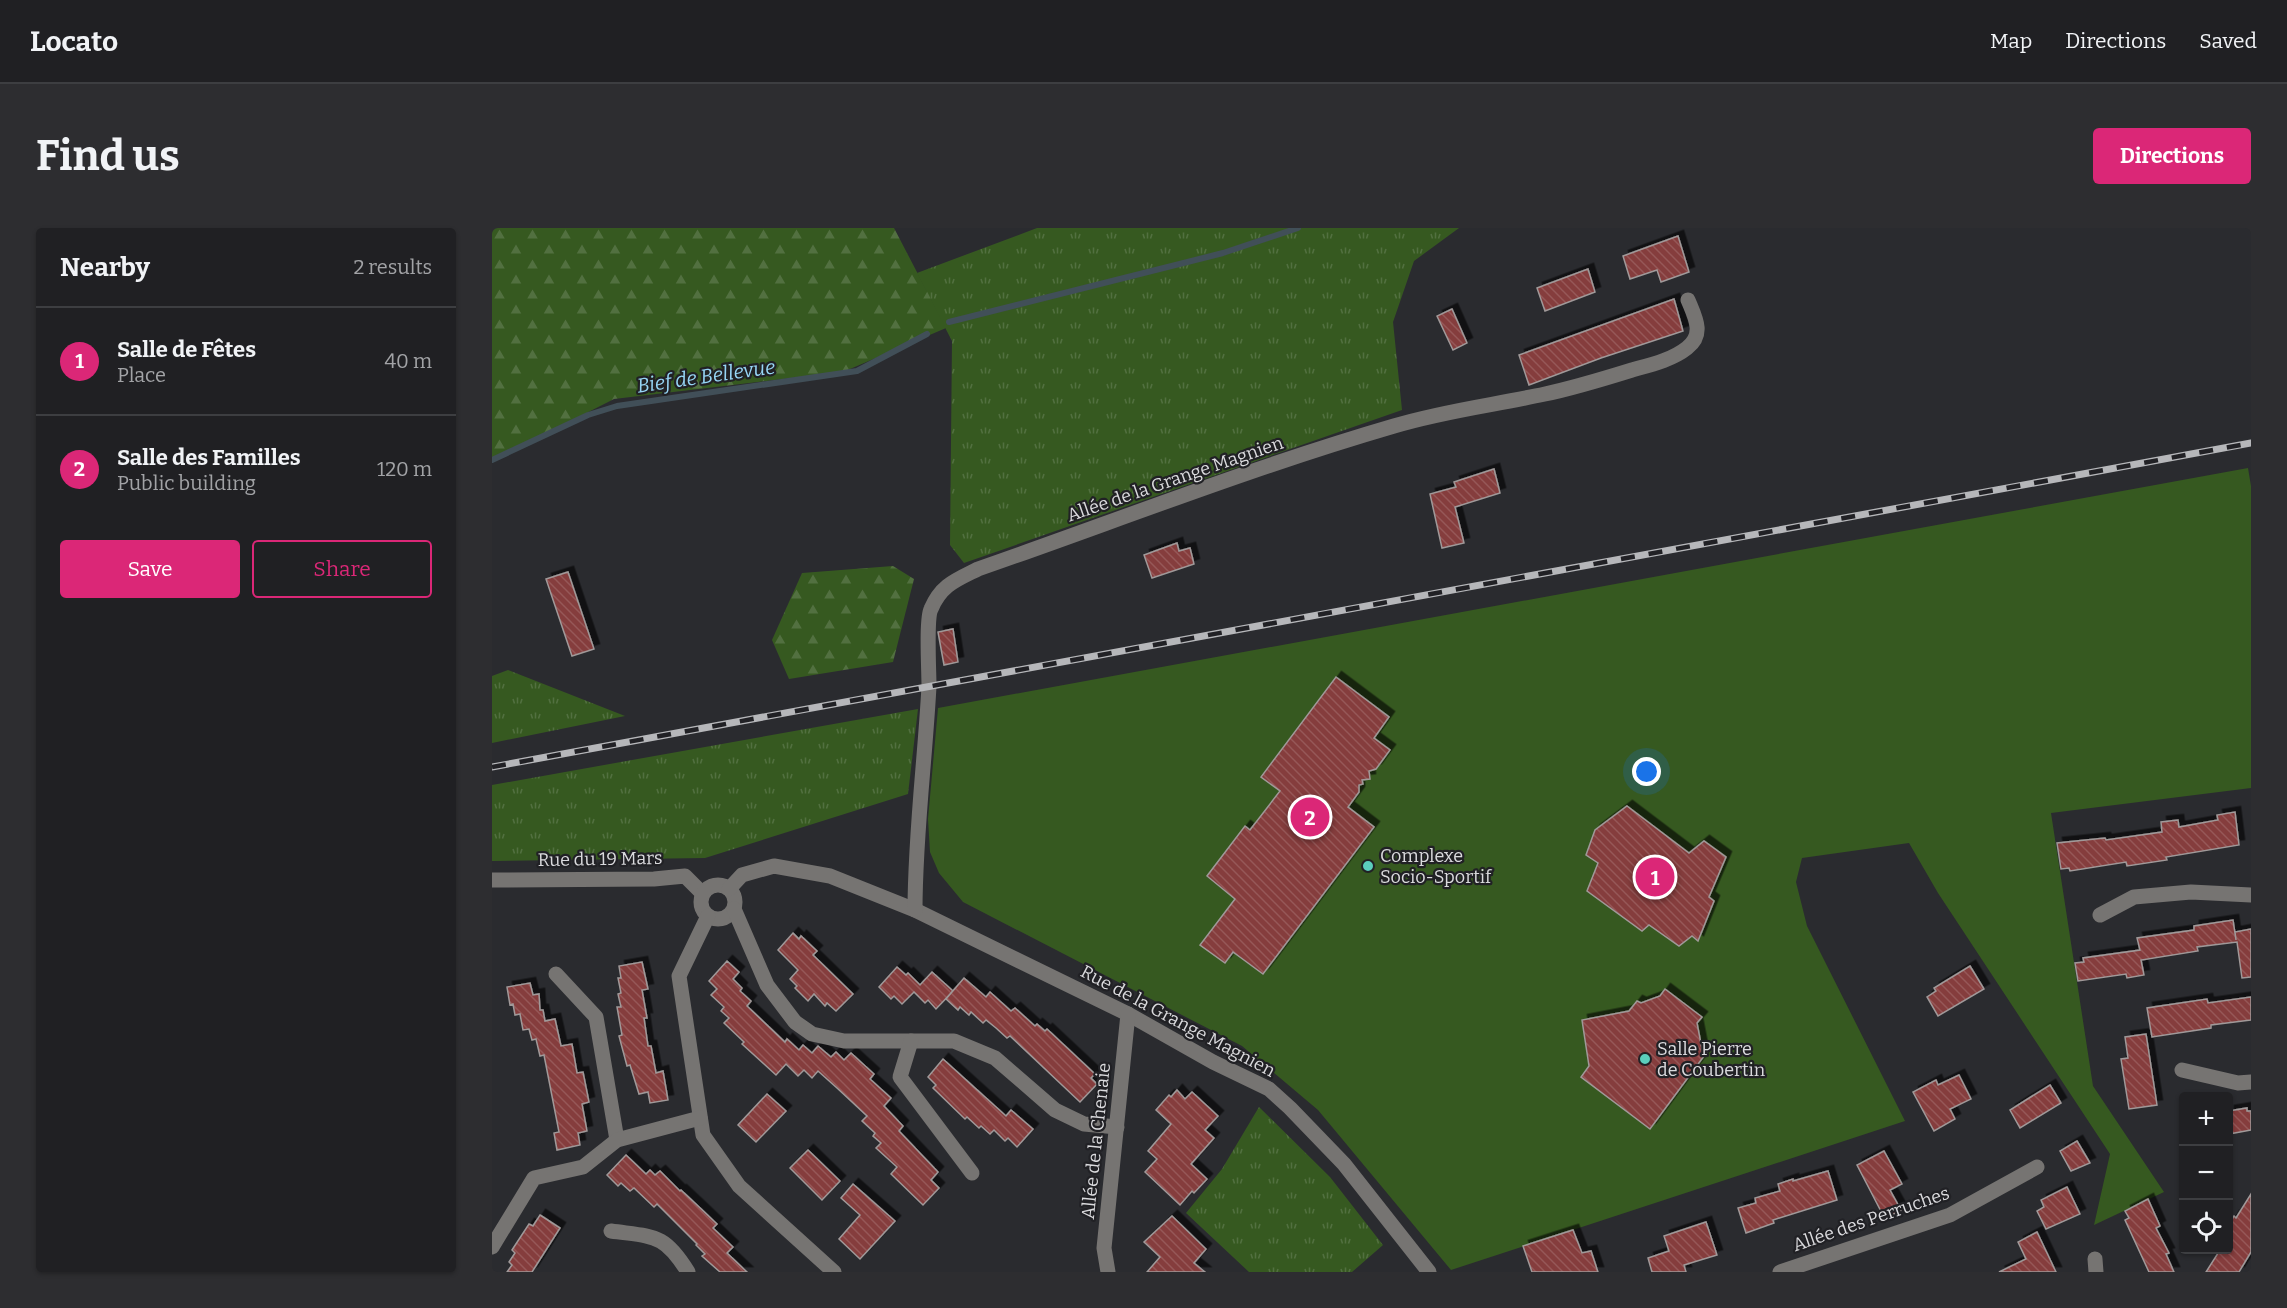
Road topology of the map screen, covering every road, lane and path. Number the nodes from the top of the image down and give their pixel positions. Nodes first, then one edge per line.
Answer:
1 (1688, 300) dead end
2 (492, 880) edge
3 (729, 889) junction
4 (702, 893) junction
5 (2251, 895) edge
6 (734, 909) junction
7 (915, 910) junction
8 (2100, 915) dead end
9 (708, 916) junction
10 (556, 974) dead end
11 (1128, 1014) junction
12 (911, 1041) junction
13 (2182, 1070) dead end
14 (2251, 1082) edge
15 (700, 1118) junction
16 (1118, 1127) junction
17 (617, 1140) junction
18 (2037, 1167) dead end
19 (972, 1173) dead end
20 (611, 1231) dead end
21 (492, 1247) edge
22 (688, 1272) edge
23 (834, 1272) edge
24 (1108, 1272) edge
25 (1429, 1272) edge
26 (1780, 1272) edge

1 - 7 street, Allée de la Grange Magnien
2 - 4 street, Rue du 19 Mars
3 - 4 street
3 - 6 street
3 - 7 street, Rue de la Grange Magnien
4 - 9 street
5 - 8 street
6 - 9 street
6 - 12 street
7 - 11 street, Rue de la Grange Magnien
9 - 15 street
10 - 17 street
11 - 16 street, Allée de la Chenaie
11 - 25 street, Rue de la Grange Magnien
12 - 16 street
12 - 19 street
13 - 14 street
15 - 17 street
15 - 23 street
16 - 24 street, Allée de la Chenaie
17 - 21 street
18 - 26 street, Allée des Perruches
20 - 22 street

